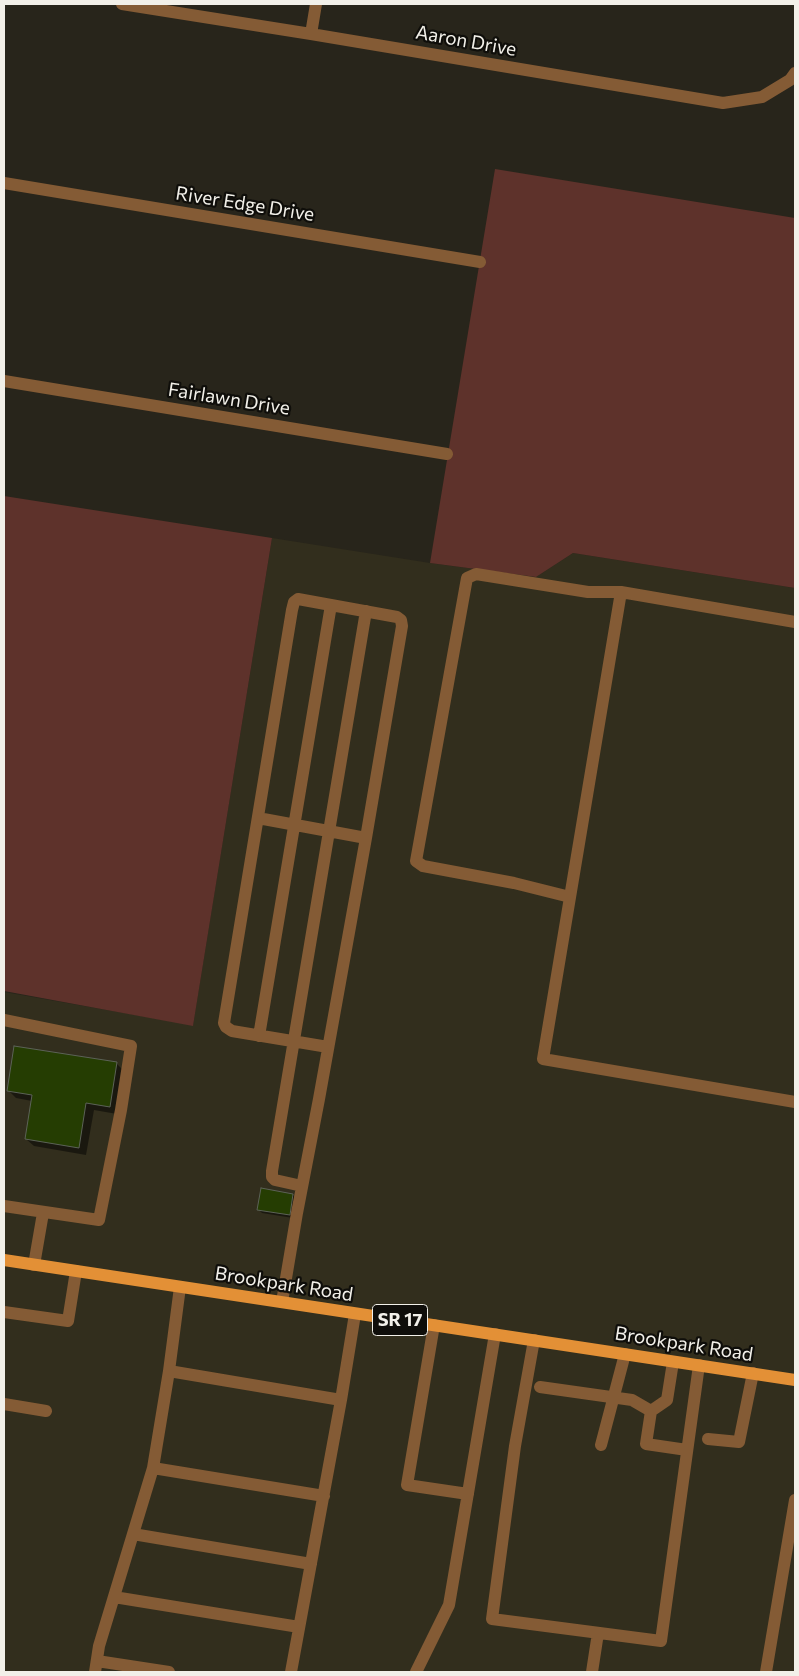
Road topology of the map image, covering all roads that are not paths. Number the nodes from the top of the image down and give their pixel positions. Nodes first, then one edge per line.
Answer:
1 (122, 4) edge
2 (316, 4) edge
3 (311, 34) junction
4 (795, 73) edge
5 (4, 183) edge
6 (480, 262) dead end
7 (4, 381) edge
8 (447, 454) dead end
9 (621, 592) junction
10 (330, 605) junction
11 (366, 611) junction
12 (795, 622) edge
13 (258, 818) junction
14 (293, 824) junction
15 (329, 832) junction
16 (366, 838) junction
17 (570, 897) junction
18 (4, 1020) edge
19 (259, 1036) junction
20 (294, 1041) junction
21 (328, 1047) junction
22 (795, 1102) edge
23 (302, 1186) junction
24 (4, 1206) edge
25 (43, 1213) junction
26 (4, 1260) edge
27 (34, 1265) junction
28 (76, 1271) junction
29 (180, 1287) junction
30 (282, 1302) junction
31 (4, 1312) edge
32 (356, 1314) junction
33 (434, 1325) junction
34 (495, 1334) junction
35 (534, 1340) junction
36 (624, 1354) junction
37 (673, 1362) junction
38 (699, 1365) junction
39 (169, 1371) junction
40 (753, 1373) junction
41 (795, 1380) edge
42 (540, 1387) dead end
43 (614, 1398) junction
44 (341, 1400) junction
45 (4, 1404) edge
46 (46, 1410) dead end
47 (651, 1411) junction
48 (708, 1438) dead end
49 (601, 1445) dead end
50 (687, 1450) junction
51 (153, 1468) junction
52 (468, 1494) junction
53 (324, 1496) junction
54 (795, 1500) edge
55 (133, 1534) junction
56 (311, 1564) junction
57 (114, 1597) junction
58 (299, 1627) junction
59 (598, 1633) junction
60 (96, 1666) edge
61 (170, 1672) edge
62 (291, 1672) edge
63 (416, 1672) edge
64 (592, 1672) edge
65 (766, 1672) edge

1 - 3 street, Aaron Drive
2 - 3 street
3 - 4 street, Aaron Drive
5 - 6 street, River Edge Drive
7 - 8 street, Fairlawn Drive
9 - 12 street
9 - 17 street
9 - 17 street
10 - 11 street
10 - 13 street
10 - 14 street
11 - 15 street
11 - 16 street
13 - 14 street
13 - 19 street
14 - 15 street
14 - 19 street
15 - 16 street
15 - 20 street
16 - 21 street
17 - 22 street
18 - 25 street
19 - 20 street
20 - 21 street
20 - 23 street
21 - 23 street
23 - 30 street
24 - 25 street
25 - 27 street
26 - 27 main road, Brookpark Road / SR 17
27 - 28 main road, Brookpark Road / SR 17
28 - 29 main road, Brookpark Road / SR 17
28 - 31 street
29 - 30 main road, Brookpark Road / SR 17
29 - 39 street
30 - 32 main road, Brookpark Road / SR 17
32 - 33 main road, Brookpark Road / SR 17
32 - 44 street
33 - 34 main road, Brookpark Road / SR 17
33 - 52 street
34 - 35 main road, Brookpark Road / SR 17
34 - 52 street
35 - 36 main road, Brookpark Road / SR 17
35 - 59 street
36 - 37 main road, Brookpark Road / SR 17
36 - 43 street
37 - 38 main road, Brookpark Road / SR 17
37 - 47 street
38 - 40 main road, Brookpark Road / SR 17
38 - 50 street
39 - 44 street
39 - 51 street
40 - 41 main road, Brookpark Road / SR 17
40 - 48 street
42 - 43 street
43 - 47 street
43 - 49 street
44 - 53 street
45 - 46 street
47 - 50 street
50 - 59 street
51 - 53 street
51 - 55 street
52 - 63 street
53 - 56 street
54 - 65 street
55 - 56 street
55 - 57 street
56 - 58 street
57 - 58 street
57 - 60 street
58 - 62 street
59 - 64 street
60 - 61 street

